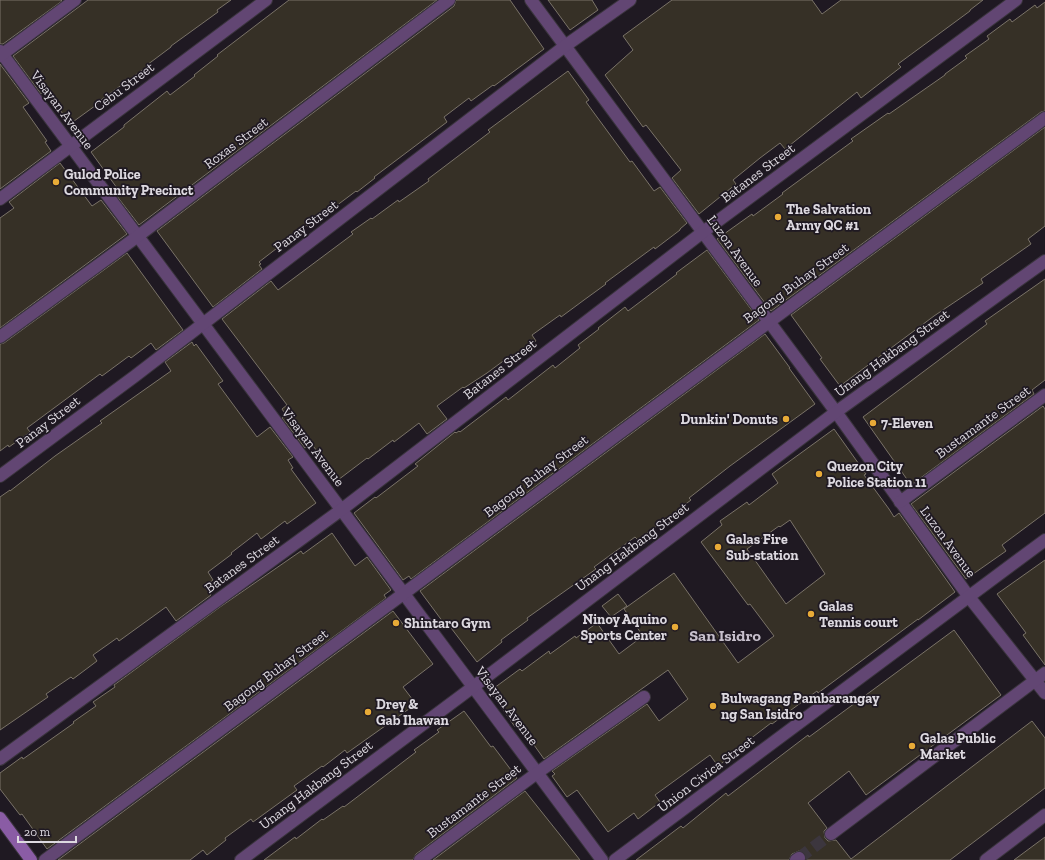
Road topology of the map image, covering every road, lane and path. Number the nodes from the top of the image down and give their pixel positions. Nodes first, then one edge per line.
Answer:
1 (76, 0) edge
2 (266, 0) edge
3 (449, 0) edge
4 (531, 0) edge
5 (630, 0) edge
6 (1016, 0) edge
7 (565, 46) junction
8 (1, 54) edge
9 (1045, 118) edge
10 (70, 146) junction
11 (0, 198) edge
12 (703, 232) junction
13 (138, 236) junction
14 (1045, 262) edge
15 (769, 322) junction
16 (203, 324) junction
17 (0, 336) edge
18 (1045, 395) edge
19 (836, 412) junction
20 (0, 476) edge
21 (900, 502) junction
22 (341, 510) junction
23 (1045, 540) edge
24 (404, 593) junction
25 (969, 597) junction
26 (1040, 676) edge
27 (473, 687) junction
28 (1045, 693) edge
29 (644, 697) dead end
30 (0, 759) edge
31 (537, 773) junction
32 (1045, 815) edge
33 (0, 818) edge
34 (831, 834) tunnel mouth
35 (31, 860) edge
36 (46, 860) edge
37 (241, 860) edge
38 (420, 860) edge
39 (602, 860) edge
40 (615, 860) edge
41 (986, 860) edge

1 - 8 street
2 - 10 street, Cebu Street
3 - 13 street, Roxas Street
4 - 7 street, Luzon Avenue
5 - 7 street, Panay Street
6 - 12 street, Batanes Street
7 - 12 street, Luzon Avenue
7 - 16 street, Panay Street
8 - 10 street, Visayan Avenue
9 - 15 street, Bagong Buhay Street
10 - 11 street, Cebu Street
10 - 13 street, Visayan Avenue
12 - 15 street, Luzon Avenue
12 - 22 street, Batanes Street
13 - 16 street, Visayan Avenue
13 - 17 street, Roxas Street
14 - 19 street, Unang Hakbang Street
15 - 19 street, Luzon Avenue
15 - 24 street, Bagong Buhay Street
16 - 20 street, Panay Street
16 - 22 street, Visayan Avenue
18 - 21 street, Bustamante Street
19 - 21 street, Luzon Avenue
19 - 27 street, Unang Hakbang Street
21 - 25 street, Luzon Avenue
22 - 24 street, Visayan Avenue
22 - 30 street, Batanes Street
23 - 25 street, Union Civica Street
24 - 27 street, Visayan Avenue
24 - 36 street, Bagong Buhay Street
25 - 26 street, Luzon Avenue
25 - 40 street, Union Civica Street
26 - 28 street, Luzon Avenue
26 - 34 street
27 - 31 street, Visayan Avenue
27 - 37 street, Unang Hakbang Street
29 - 31 street, Bustamante Street
31 - 38 street, Bustamante Street
31 - 39 street, Visayan Avenue
32 - 41 street
33 - 35 street

